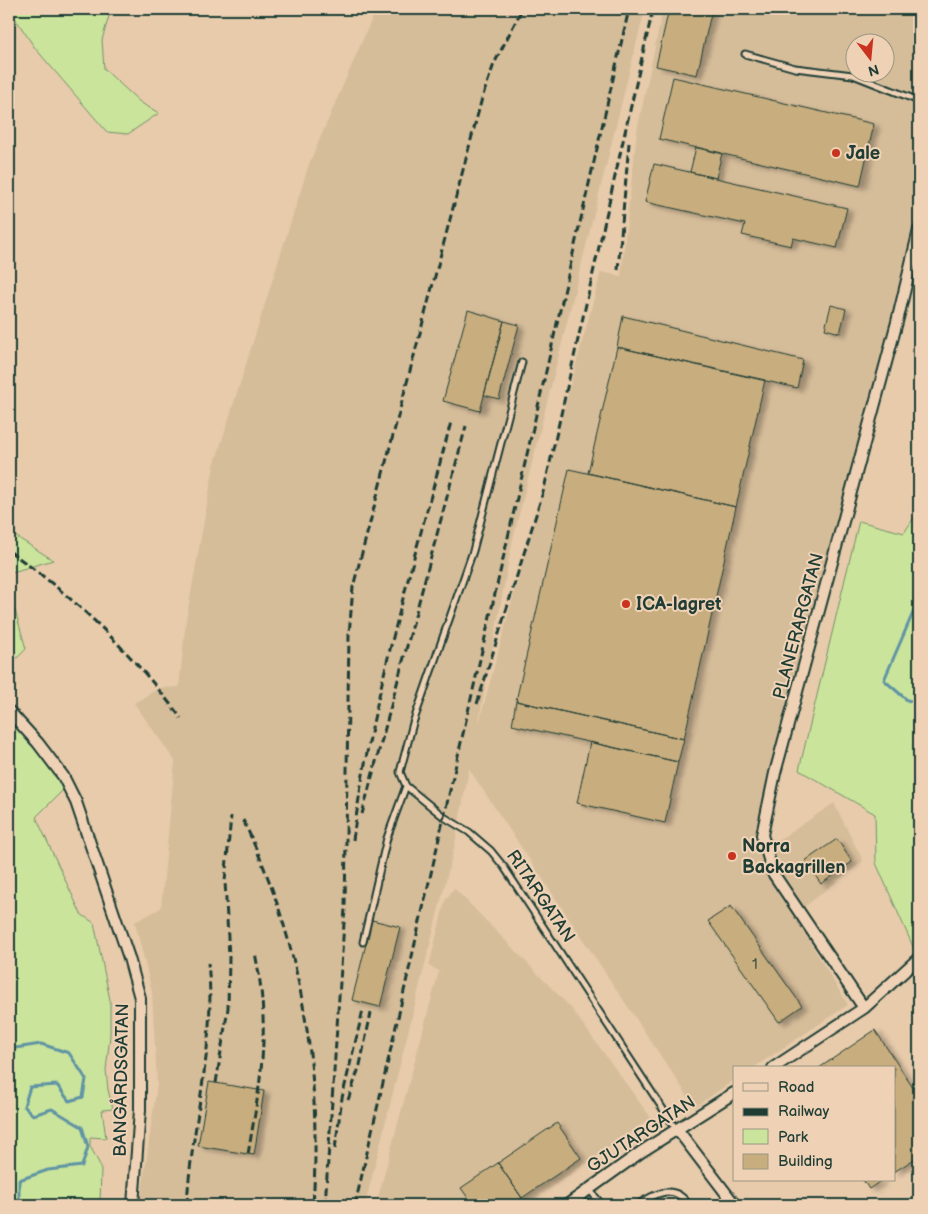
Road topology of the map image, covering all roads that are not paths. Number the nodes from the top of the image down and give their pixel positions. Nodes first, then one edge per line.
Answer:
1 (745, 54) dead end
2 (919, 100) edge
3 (919, 230) edge
4 (522, 362) dead end
5 (9, 711) edge
6 (406, 786) junction
7 (364, 942) dead end
8 (919, 958) edge
9 (864, 1008) junction
10 (776, 1066) edge
11 (733, 1094) edge
12 (677, 1130) junction
13 (588, 1189) junction
14 (133, 1205) edge
15 (567, 1205) edge
16 (602, 1205) edge
17 (637, 1205) edge
18 (689, 1205) edge
19 (735, 1205) edge

1 - 2 lane
3 - 9 street, PLANERARGATAN
4 - 6 lane
5 - 14 street, BANGÅRDSGATAN
6 - 7 lane
6 - 12 lane, RITARGATAN
8 - 9 street
9 - 10 street
11 - 12 street, GJUTARGATAN
12 - 13 street, GJUTARGATAN
12 - 19 street, RITARGATAN
13 - 15 street, GJUTARGATAN
13 - 16 lane
17 - 18 lane

